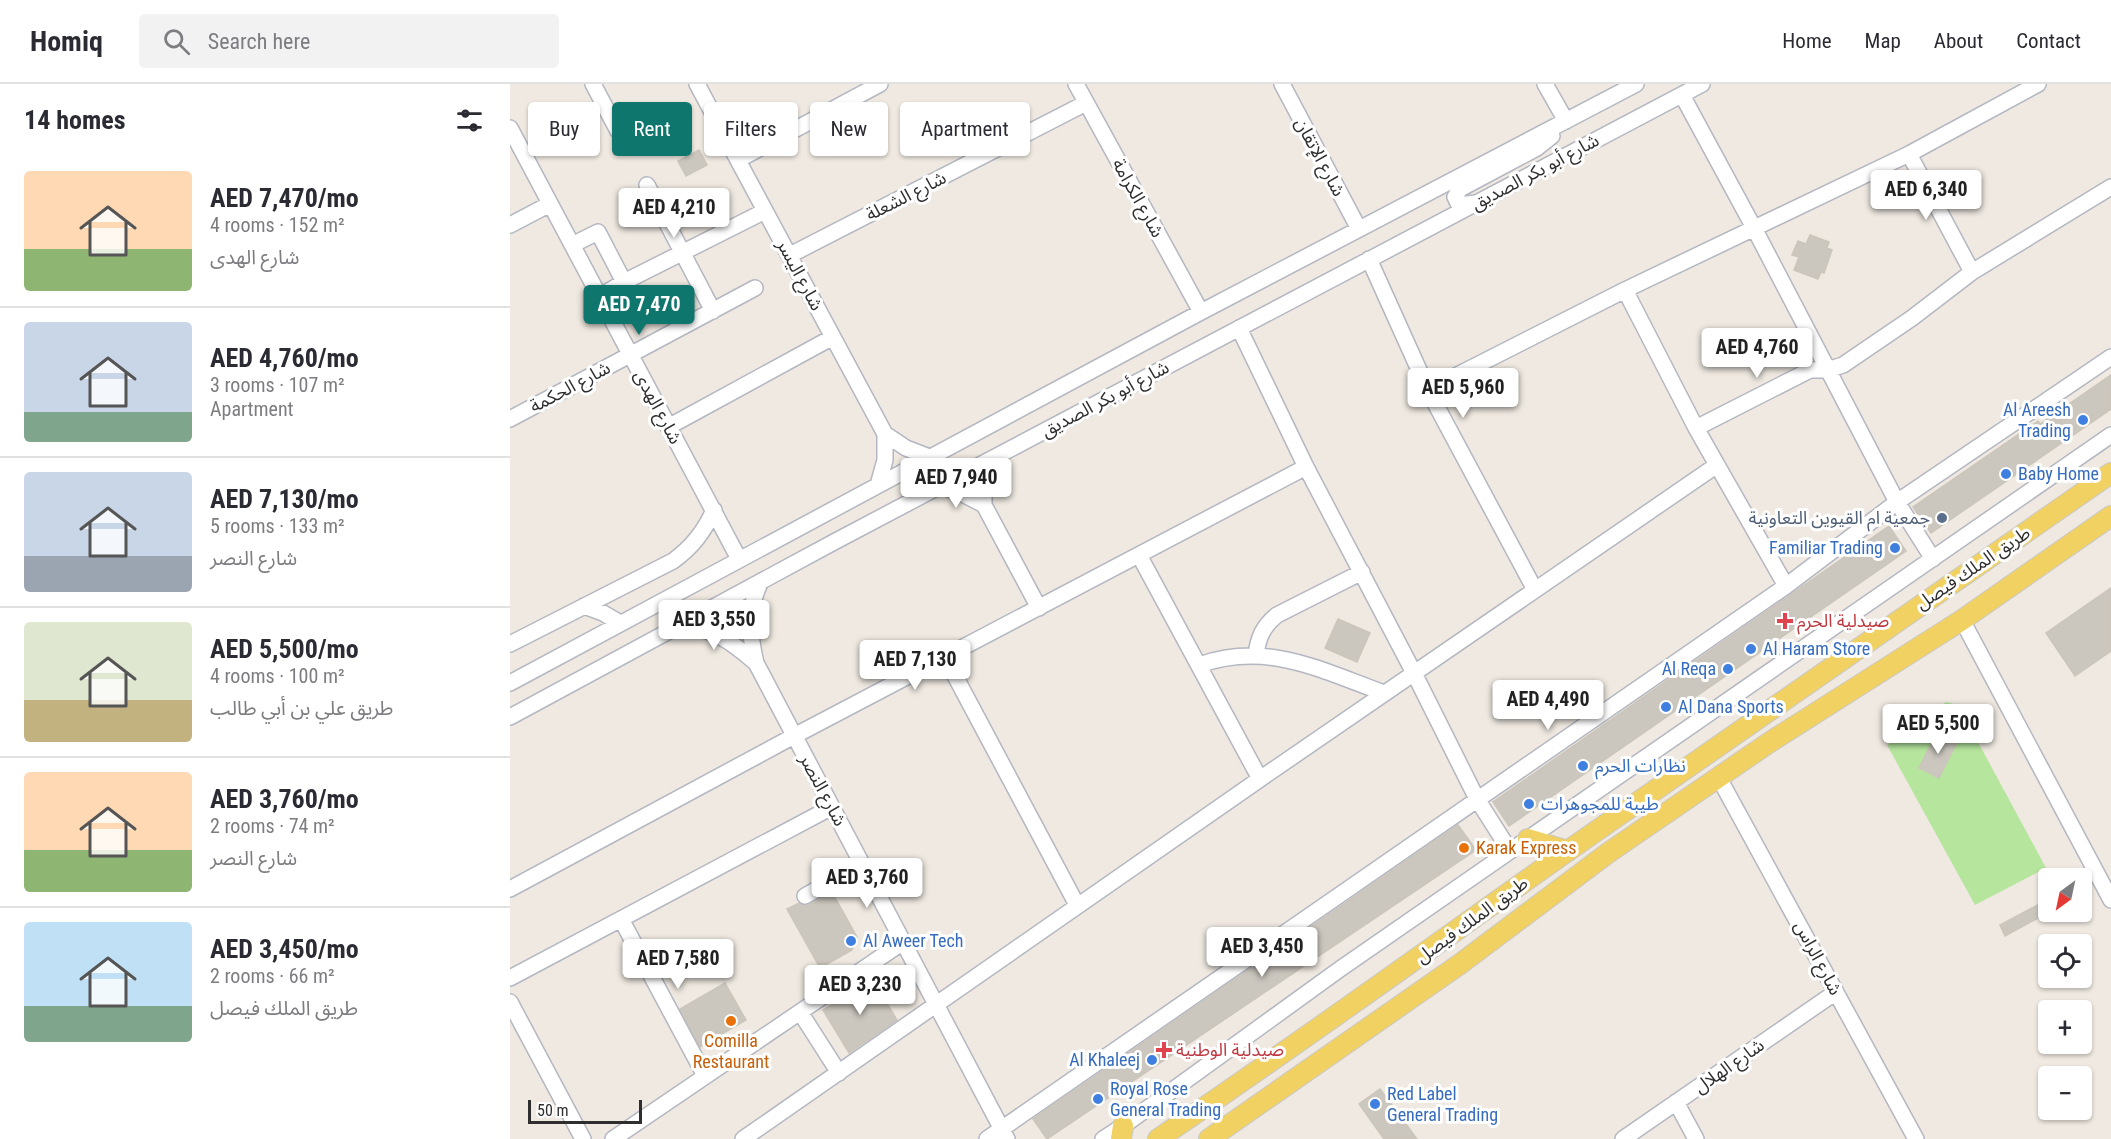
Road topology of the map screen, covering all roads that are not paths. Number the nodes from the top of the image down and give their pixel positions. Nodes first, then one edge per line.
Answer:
1 (593, 84) edge
2 (697, 84) edge
3 (879, 84) edge
4 (1076, 84) edge
5 (1282, 84) edge
6 (1545, 84) edge
7 (1555, 84) edge
8 (1702, 84) edge
9 (2038, 84) edge
10 (1629, 86) edge
11 (860, 88) edge
12 (1682, 95) junction
13 (1086, 102) junction
14 (1574, 117) junction
15 (612, 120) edge
16 (510, 128) edge
17 (1909, 154) junction
18 (738, 160) junction
19 (647, 185) dead end
20 (2111, 187) edge
21 (1476, 203) junction
22 (550, 204) junction
23 (765, 211) junction
24 (510, 225) edge
25 (1754, 228) junction
26 (1359, 229) junction
27 (572, 245) junction
28 (683, 253) junction
29 (790, 255) junction
30 (1369, 259) junction
31 (1972, 273) junction
32 (624, 282) junction
33 (755, 288) dead end
34 (1625, 291) junction
35 (599, 297) junction
36 (713, 311) junction
37 (1201, 312) junction
38 (1239, 328) junction
39 (833, 337) junction
40 (630, 356) junction
41 (2111, 357) edge
42 (1827, 370) junction
43 (1428, 390) junction
44 (510, 419) edge
45 (668, 427) junction
46 (1696, 428) junction
47 (885, 434) junction
48 (2111, 435) edge
49 (929, 457) junction
50 (990, 460) junction
51 (1717, 465) junction
52 (1306, 467) junction
53 (2111, 473) edge
54 (878, 485) junction
55 (941, 486) junction
56 (1897, 502) junction
57 (984, 505) junction
58 (714, 510) junction
59 (2111, 516) edge
60 (1139, 555) junction
61 (739, 559) junction
62 (1933, 559) junction
63 (1362, 572) junction
64 (761, 581) junction
65 (1786, 586) junction
66 (1535, 590) junction
67 (584, 606) junction
68 (1916, 607) junction
69 (1039, 608) junction
70 (1962, 620) junction
71 (620, 623) junction
72 (677, 626) junction
73 (510, 644) edge
74 (1257, 655) junction
75 (945, 657) junction
76 (756, 663) junction
77 (1199, 665) junction
78 (1414, 673) junction
79 (510, 683) edge
80 (1384, 693) junction
81 (510, 717) edge
82 (794, 736) junction
83 (1260, 778) junction
84 (1719, 778) junction
85 (1477, 799) junction
86 (832, 807) junction
87 (1528, 839) junction
88 (1510, 851) junction
89 (1568, 851) junction
90 (861, 864) junction
91 (510, 889) edge
92 (805, 896) dead end
93 (2111, 900) edge
94 (1077, 905) junction
95 (621, 919) junction
96 (903, 942) junction
97 (510, 978) edge
98 (1836, 992) junction
99 (510, 1002) edge
100 (935, 1004) junction
101 (800, 1012) junction
102 (838, 1073) junction
103 (705, 1076) junction
104 (1677, 1102) junction
105 (1122, 1133) edge
106 (1004, 1134) edge
107 (583, 1139) edge
108 (614, 1139) edge
109 (743, 1139) edge
110 (987, 1139) edge
111 (1102, 1139) edge
112 (1158, 1139) edge
113 (1209, 1139) edge
114 (1623, 1139) edge
115 (1696, 1139) edge
116 (1916, 1139) edge

1 - 15 street
2 - 18 street, شارع اليسر
3 - 11 street
4 - 13 street, شارع الكرامة
5 - 26 street, شارع الإتقان
6 - 14 street
7 - 14 street
8 - 12 street, شارع أبو بكر الصديق
9 - 17 street
10 - 14 street, شارع أبو بكر الصديق
11 - 18 street
12 - 21 street, شارع أبو بكر الصديق
12 - 25 street
13 - 29 street, شارع الشعلة
13 - 37 street, شارع الكرامة
14 - 21 street
14 - 26 street, شارع أبو بكر الصديق
16 - 22 street, شارع الهدى
17 - 25 street
17 - 31 street
18 - 23 street, شارع اليسر
19 - 28 street
20 - 31 street
21 - 30 street, شارع أبو بكر الصديق
22 - 24 street
22 - 27 street, شارع الهدى
23 - 28 street
23 - 29 street, شارع اليسر
25 - 34 street
25 - 42 street
26 - 37 street, شارع أبو بكر الصديق
27 - 32 street
27 - 35 street, شارع الهدى
28 - 32 street
28 - 36 street
29 - 39 street, شارع اليسر
30 - 38 street, شارع أبو بكر الصديق
30 - 43 street
31 - 42 street
32 - 35 street
33 - 36 street, شارع الحكمة
34 - 43 street
34 - 46 street
35 - 40 street, شارع الهدى
36 - 40 street, شارع الحكمة
37 - 49 street, شارع أبو بكر الصديق
38 - 50 street, شارع أبو بكر الصديق
38 - 52 street
39 - 45 street
39 - 47 street, شارع اليسر
40 - 44 street, شارع الحكمة
40 - 45 street, شارع الهدى
41 - 56 street
42 - 46 street
42 - 56 street
43 - 66 street
45 - 58 street, شارع الهدى
46 - 51 street
47 - 49 street
47 - 54 street
48 - 62 street
49 - 54 street, شارع أبو بكر الصديق
50 - 55 street, شارع أبو بكر الصديق
50 - 57 street
51 - 65 street
51 - 66 street
52 - 60 street
52 - 63 street
53 - 68 main road, طريق الملك فيصل
54 - 61 street, شارع أبو بكر الصديق
55 - 57 street
55 - 64 street, شارع أبو بكر الصديق
56 - 62 street
56 - 65 street
57 - 69 street
58 - 61 street, شارع الهدى
58 - 67 street
59 - 70 main road, طريق الملك فيصل
60 - 69 street
60 - 77 street
61 - 71 street, شارع أبو بكر الصديق
62 - 87 street
63 - 74 street
63 - 78 street
64 - 72 street, شارع أبو بكر الصديق
64 - 76 street, شارع النصر
65 - 85 street
66 - 78 street
67 - 71 street
67 - 73 street
68 - 84 main road
68 - 89 main road, طريق الملك فيصل
69 - 75 street
70 - 84 main road, طريق الملك فيصل
70 - 93 street
71 - 79 street, شارع أبو بكر الصديق
72 - 76 street, شارع النصر
72 - 81 street, شارع أبو بكر الصديق
74 - 77 street
74 - 80 street
75 - 82 street
75 - 94 street
76 - 82 street, شارع النصر
77 - 83 street
78 - 80 street
78 - 85 street
80 - 83 street
82 - 86 street, شارع النصر
82 - 91 street
83 - 94 street
84 - 98 street, شارع الراس
84 - 113 main road, طريق الملك فيصل
85 - 88 street
85 - 106 street
86 - 90 street, شارع النصر
86 - 95 street
87 - 88 street
87 - 89 main road
88 - 105 street
89 - 112 main road, طريق الملك فيصل
90 - 92 street
90 - 96 street, شارع النصر
94 - 100 street
95 - 97 street
95 - 103 street
96 - 100 street, شارع النصر
96 - 101 street
98 - 104 street, شارع الهلال
98 - 116 street, شارع الراس
99 - 107 street
100 - 102 street
100 - 106 street, شارع النصر
101 - 102 street
101 - 103 street
102 - 109 street
103 - 108 street
104 - 114 street, شارع الهلال
104 - 115 street
105 - 111 street
106 - 110 street

